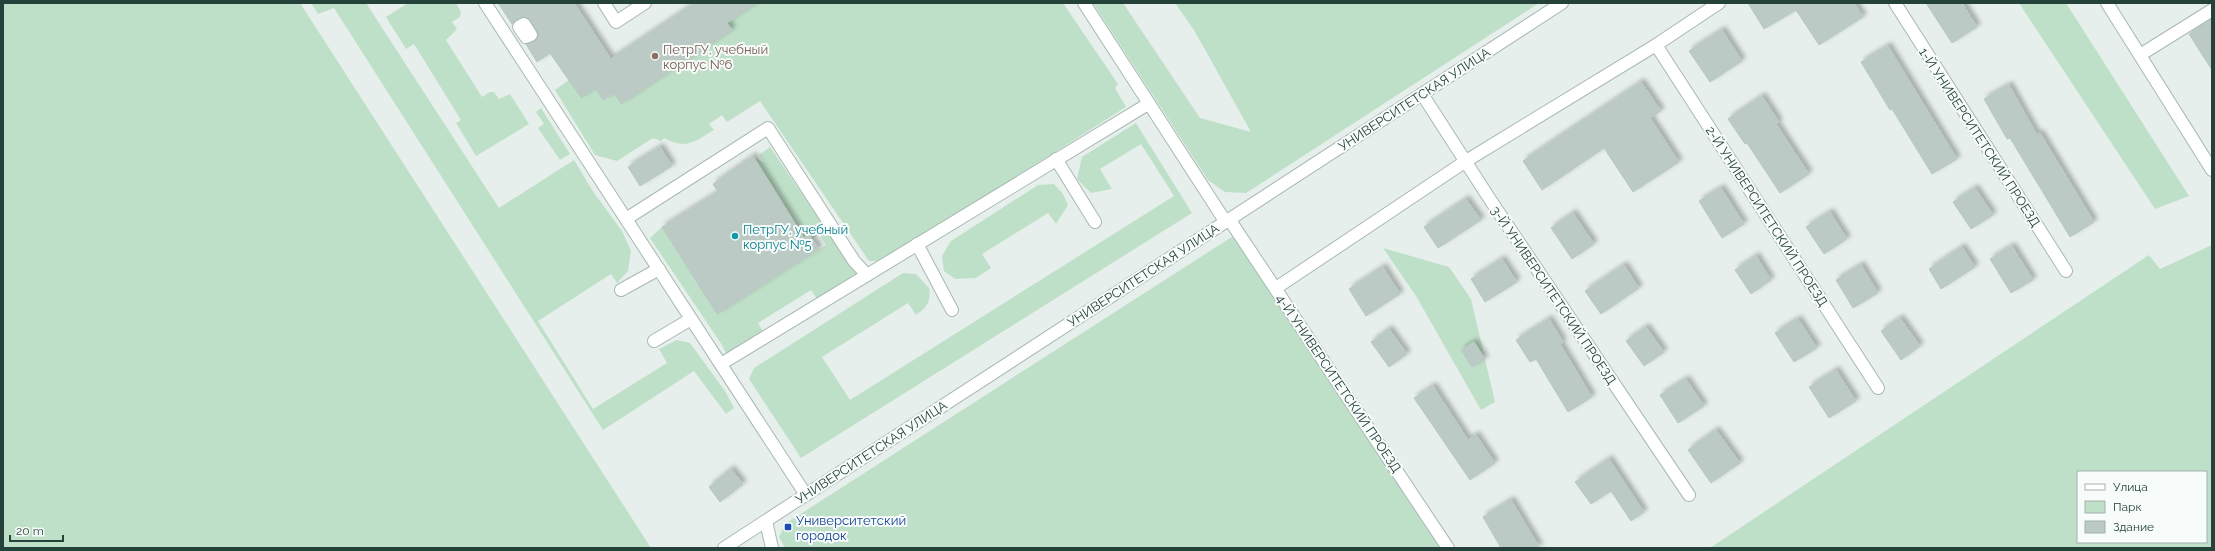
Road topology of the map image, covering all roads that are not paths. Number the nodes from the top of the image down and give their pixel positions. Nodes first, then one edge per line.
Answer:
1 (486, 3) edge
2 (604, 3) edge
3 (645, 3) edge
4 (1084, 3) edge
5 (1562, 3) edge
6 (1719, 3) edge
7 (1895, 3) edge
8 (2107, 3) edge
9 (2212, 10) edge
10 (1656, 45) junction
11 (2140, 55) junction
12 (1422, 94) junction
13 (1148, 104) junction
14 (1056, 160) junction
15 (1466, 161) junction
16 (2212, 170) edge
17 (626, 219) junction
18 (1227, 220) junction
19 (1095, 222) dead end
20 (918, 244) junction
21 (659, 269) junction
22 (2066, 271) dead end
23 (867, 275) junction
24 (1276, 288) junction
25 (621, 290) dead end
26 (952, 310) dead end
27 (691, 319) junction
28 (654, 341) dead end
29 (721, 364) junction
30 (1878, 388) dead end
31 (806, 495) junction
32 (1689, 495) dead end
33 (766, 521) junction
34 (724, 548) edge
35 (772, 548) edge
36 (1448, 548) edge

1 - 17 street
2 - 3 street
4 - 13 street, 4-Й УНИВЕРСИТЕТСКИЙ ПРОЕЗД
5 - 12 street, УНИВЕРСИТЕТСКАЯ УЛИЦА
6 - 10 street
7 - 22 street, 1-Й УНИВЕРСИТЕТСКИЙ ПРОЕЗД
8 - 11 street
9 - 11 street
10 - 15 street
10 - 30 street, 2-Й УНИВЕРСИТЕТСКИЙ ПРОЕЗД
11 - 16 street
12 - 15 street, 3-Й УНИВЕРСИТЕТСКИЙ ПРОЕЗД
12 - 18 street, УНИВЕРСИТЕТСКАЯ УЛИЦА
13 - 14 street
13 - 18 street, 4-Й УНИВЕРСИТЕТСКИЙ ПРОЕЗД
14 - 19 street
14 - 20 street
15 - 24 street
15 - 32 street, 3-Й УНИВЕРСИТЕТСКИЙ ПРОЕЗД
17 - 21 street
17 - 23 street
18 - 24 street, 4-Й УНИВЕРСИТЕТСКИЙ ПРОЕЗД
18 - 31 street, УНИВЕРСИТЕТСКАЯ УЛИЦА
20 - 23 street
20 - 26 street
21 - 25 street
21 - 27 street
23 - 29 street
24 - 36 street, 4-Й УНИВЕРСИТЕТСКИЙ ПРОЕЗД
27 - 28 street
27 - 29 street
29 - 31 street
31 - 33 street, УНИВЕРСИТЕТСКАЯ УЛИЦА
33 - 34 street, УНИВЕРСИТЕТСКАЯ УЛИЦА
33 - 35 street

